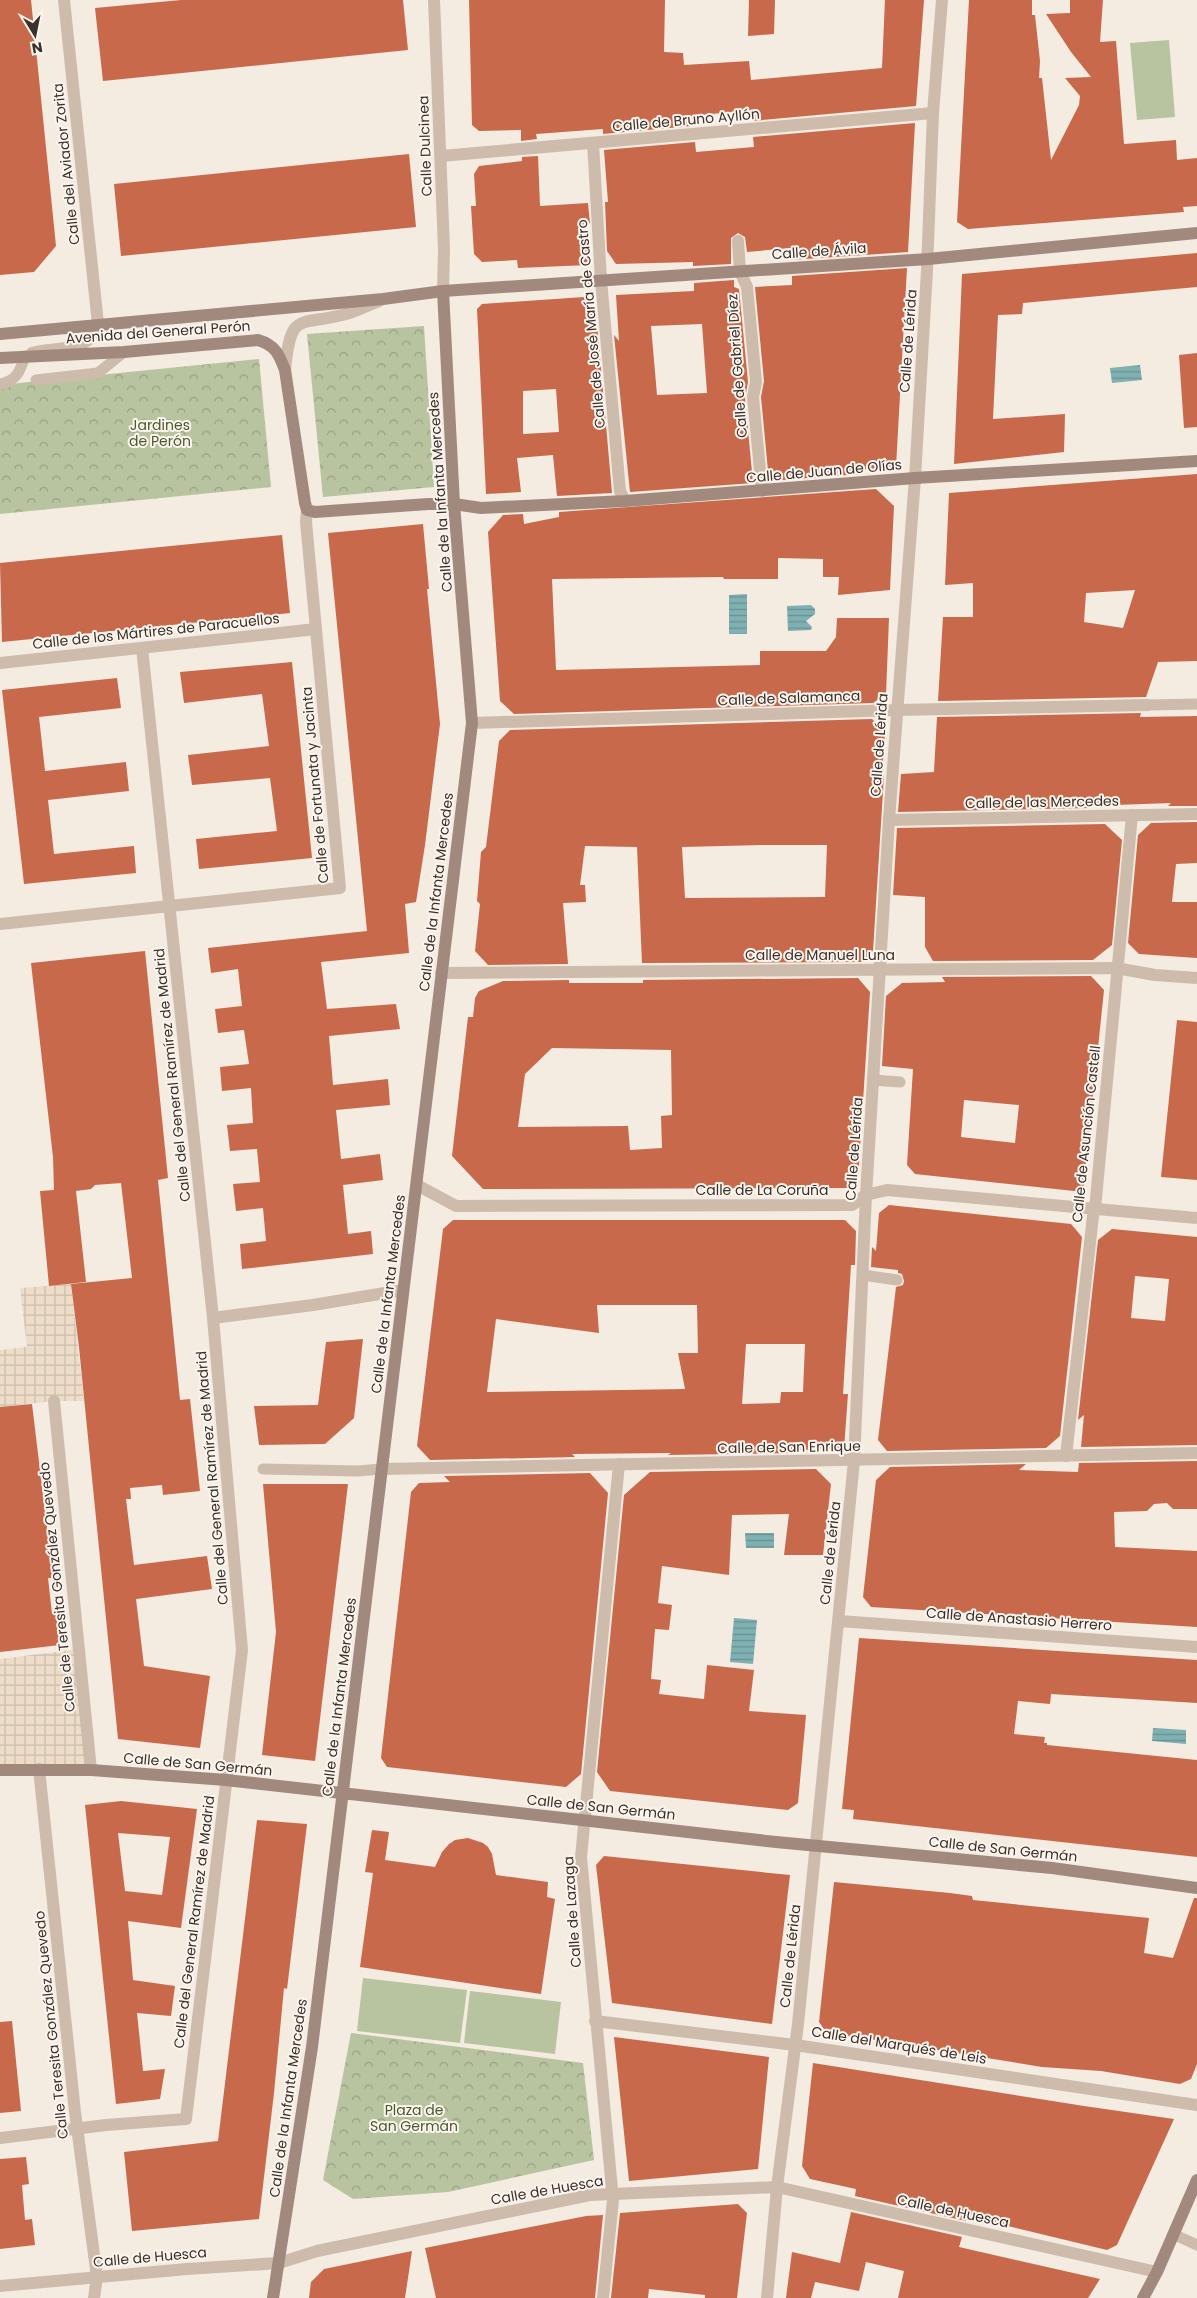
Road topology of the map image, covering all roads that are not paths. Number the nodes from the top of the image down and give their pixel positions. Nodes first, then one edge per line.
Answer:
1 (64, 0) edge
2 (434, 0) edge
3 (942, 0) edge
4 (933, 113) junction
5 (593, 143) junction
6 (441, 156) junction
7 (1197, 233) edge
8 (738, 241) dead end
9 (928, 259) junction
10 (740, 272) junction
11 (601, 280) junction
12 (443, 291) junction
13 (383, 299) junction
14 (98, 324) junction
15 (0, 334) edge
16 (124, 352) junction
17 (25, 356) junction
18 (0, 358) edge
19 (285, 370) junction
20 (36, 380) dead end
21 (0, 384) edge
22 (1197, 460) edge
23 (915, 478) junction
24 (762, 491) junction
25 (625, 501) junction
26 (454, 504) junction
27 (308, 510) junction
28 (316, 629) junction
29 (142, 648) junction
30 (0, 663) edge
31 (1197, 704) edge
32 (1148, 705) joint
33 (897, 710) junction
34 (472, 723) junction
35 (1197, 814) edge
36 (1132, 815) junction
37 (889, 820) junction
38 (169, 906) junction
39 (0, 924) edge
40 (1116, 968) junction
41 (881, 970) junction
42 (442, 973) junction
43 (1197, 978) edge
44 (873, 1080) junction
45 (900, 1082) dead end
46 (417, 1185) junction
47 (866, 1195) junction
48 (1095, 1209) junction
49 (1197, 1218) edge
50 (863, 1275) junction
51 (897, 1280) dead end
52 (403, 1290) junction
53 (213, 1318) junction
54 (54, 1401) dead end
55 (1197, 1453) edge
56 (1066, 1456) junction
57 (854, 1461) junction
58 (619, 1464) junction
59 (263, 1469) dead end
60 (381, 1469) junction
61 (839, 1621) junction
62 (1197, 1647) edge
63 (39, 1769) junction
64 (0, 1770) edge
65 (91, 1770) junction
66 (226, 1780) junction
67 (343, 1793) junction
68 (584, 1820) junction
69 (816, 1846) junction
70 (1197, 1888) edge
71 (595, 2022) junction
72 (796, 2045) junction
73 (1197, 2105) edge
74 (78, 2129) junction
75 (0, 2138) edge
76 (1197, 2180) edge
77 (777, 2187) junction
78 (612, 2194) junction
79 (1173, 2234) junction
80 (1197, 2245) edge
81 (279, 2263) junction
82 (1156, 2272) junction
83 (97, 2277) junction
84 (0, 2286) edge
85 (94, 2298) edge
86 (273, 2298) edge
87 (603, 2298) edge
88 (767, 2298) edge
89 (1143, 2298) edge

1 - 14 street, Calle del Aviador Zorita
2 - 6 street, Calle Dulcinea
3 - 4 street, Calle de Lérida
4 - 5 street, Calle de Bruno Ayllón
4 - 9 street, Calle de Lérida
5 - 6 street, Calle de Bruno Ayllón
5 - 11 street, Calle de José María de Castro
6 - 12 street, Calle Dulcinea
7 - 9 street, Calle de Ávila
8 - 10 street, Calle de Gabriel Díez
9 - 10 street, Calle de Ávila
9 - 23 street, Calle de Lérida
10 - 11 street, Calle de Ávila
10 - 24 street, Calle de Gabriel Díez
11 - 12 street, Calle de Ávila
11 - 25 street, Calle de José María de Castro
12 - 13 street, Avenida del General Perón
12 - 26 street, Calle de la Infanta Mercedes
13 - 14 street, Avenida del General Perón
13 - 19 street, Avenida del General Perón
14 - 15 street, Avenida del General Perón
14 - 17 street
16 - 17 street, Avenida del General Perón
16 - 19 street, Avenida del General Perón
16 - 20 lane
17 - 18 street, Avenida del General Perón
17 - 21 lane
19 - 27 street, Calle de Fortunata y Jacinta
22 - 23 street, Calle de Juan de Olías
23 - 24 street, Calle de Juan de Olías
23 - 33 street, Calle de Lérida
24 - 25 street, Calle de Juan de Olías
25 - 26 street, Calle de Juan de Olías
26 - 27 street
26 - 34 street, Calle de la Infanta Mercedes
27 - 28 street, Calle de Fortunata y Jacinta
28 - 29 street, Calle de los Mártires de Paracuellos
28 - 38 street, Calle de Fortunata y Jacinta
29 - 30 street, Calle de los Mártires de Paracuellos
29 - 38 street, Calle del General Ramírez de Madrid
31 - 32 lane, Calle de Salamanca
32 - 33 street, Calle de Salamanca
33 - 34 street, Calle de Salamanca
33 - 37 street, Calle de Lérida
34 - 42 street, Calle de la Infanta Mercedes
35 - 36 street, Calle de las Mercedes
36 - 37 street, Calle de las Mercedes
36 - 40 street, Calle de Asunción Castell
37 - 41 street, Calle de Lérida
38 - 39 street, Calle de Fortunata y Jacinta
38 - 53 street, Calle del General Ramírez de Madrid
40 - 41 street, Calle de Manuel Luna
40 - 43 street, Calle de Manuel Luna
40 - 48 street, Calle de Asunción Castell
41 - 42 street, Calle de Manuel Luna
41 - 44 street, Calle de Lérida
42 - 46 street, Calle de la Infanta Mercedes
44 - 45 lane
44 - 47 street, Calle de Lérida
46 - 47 street, Calle de La Coruña
46 - 52 street, Calle de la Infanta Mercedes
47 - 48 street, Calle de La Coruña
47 - 50 street, Calle de Lérida
48 - 49 street, Calle de La Coruña
48 - 56 street, Calle de Asunción Castell
50 - 51 lane
50 - 57 street, Calle de Lérida
52 - 53 street
52 - 60 street, Calle de la Infanta Mercedes
53 - 66 street, Calle del General Ramírez de Madrid
54 - 65 street, Calle de Teresita González Quevedo
55 - 56 street, Calle de San Enrique
56 - 57 street, Calle de San Enrique
57 - 58 street, Calle de San Enrique
57 - 61 street, Calle de Lérida
58 - 60 street, Calle de San Enrique
58 - 68 street, Calle de Lazaga
59 - 60 lane
60 - 67 street, Calle de la Infanta Mercedes
61 - 62 street, Calle de Anastasio Herrero
61 - 69 street, Calle de Lérida
63 - 64 street, Calle de San Germán
63 - 65 street, Calle de San Germán
63 - 74 street, Calle Teresita González Quevedo
65 - 66 street, Calle de San Germán
66 - 67 street, Calle de San Germán
66 - 74 street, Calle del General Ramírez de Madrid
67 - 68 street, Calle de San Germán
67 - 81 street, Calle de la Infanta Mercedes
68 - 69 street, Calle de San Germán
68 - 71 street, Calle de Lazaga
69 - 70 street, Calle de San Germán
69 - 72 street, Calle de Lérida
71 - 72 street, Calle del Marqués de Leis
71 - 78 street, Calle de Lazaga
72 - 73 street, Calle del Marqués de Leis
72 - 77 street, Calle de Lérida
74 - 75 street, Calle del General Ramírez de Madrid
74 - 83 street, Calle Teresita González Quevedo
76 - 79 street
77 - 78 street, Calle de Huesca
77 - 82 street, Calle de Huesca
77 - 88 street, Calle de Lérida
78 - 81 street, Calle de Huesca
78 - 87 street, Calle de Lazaga
79 - 80 lane
79 - 82 street
81 - 83 street, Calle de Huesca
81 - 86 street, Calle de la Infanta Mercedes
82 - 89 street
83 - 84 street, Calle de Huesca
83 - 85 street, Calle Teresita González Quevedo

